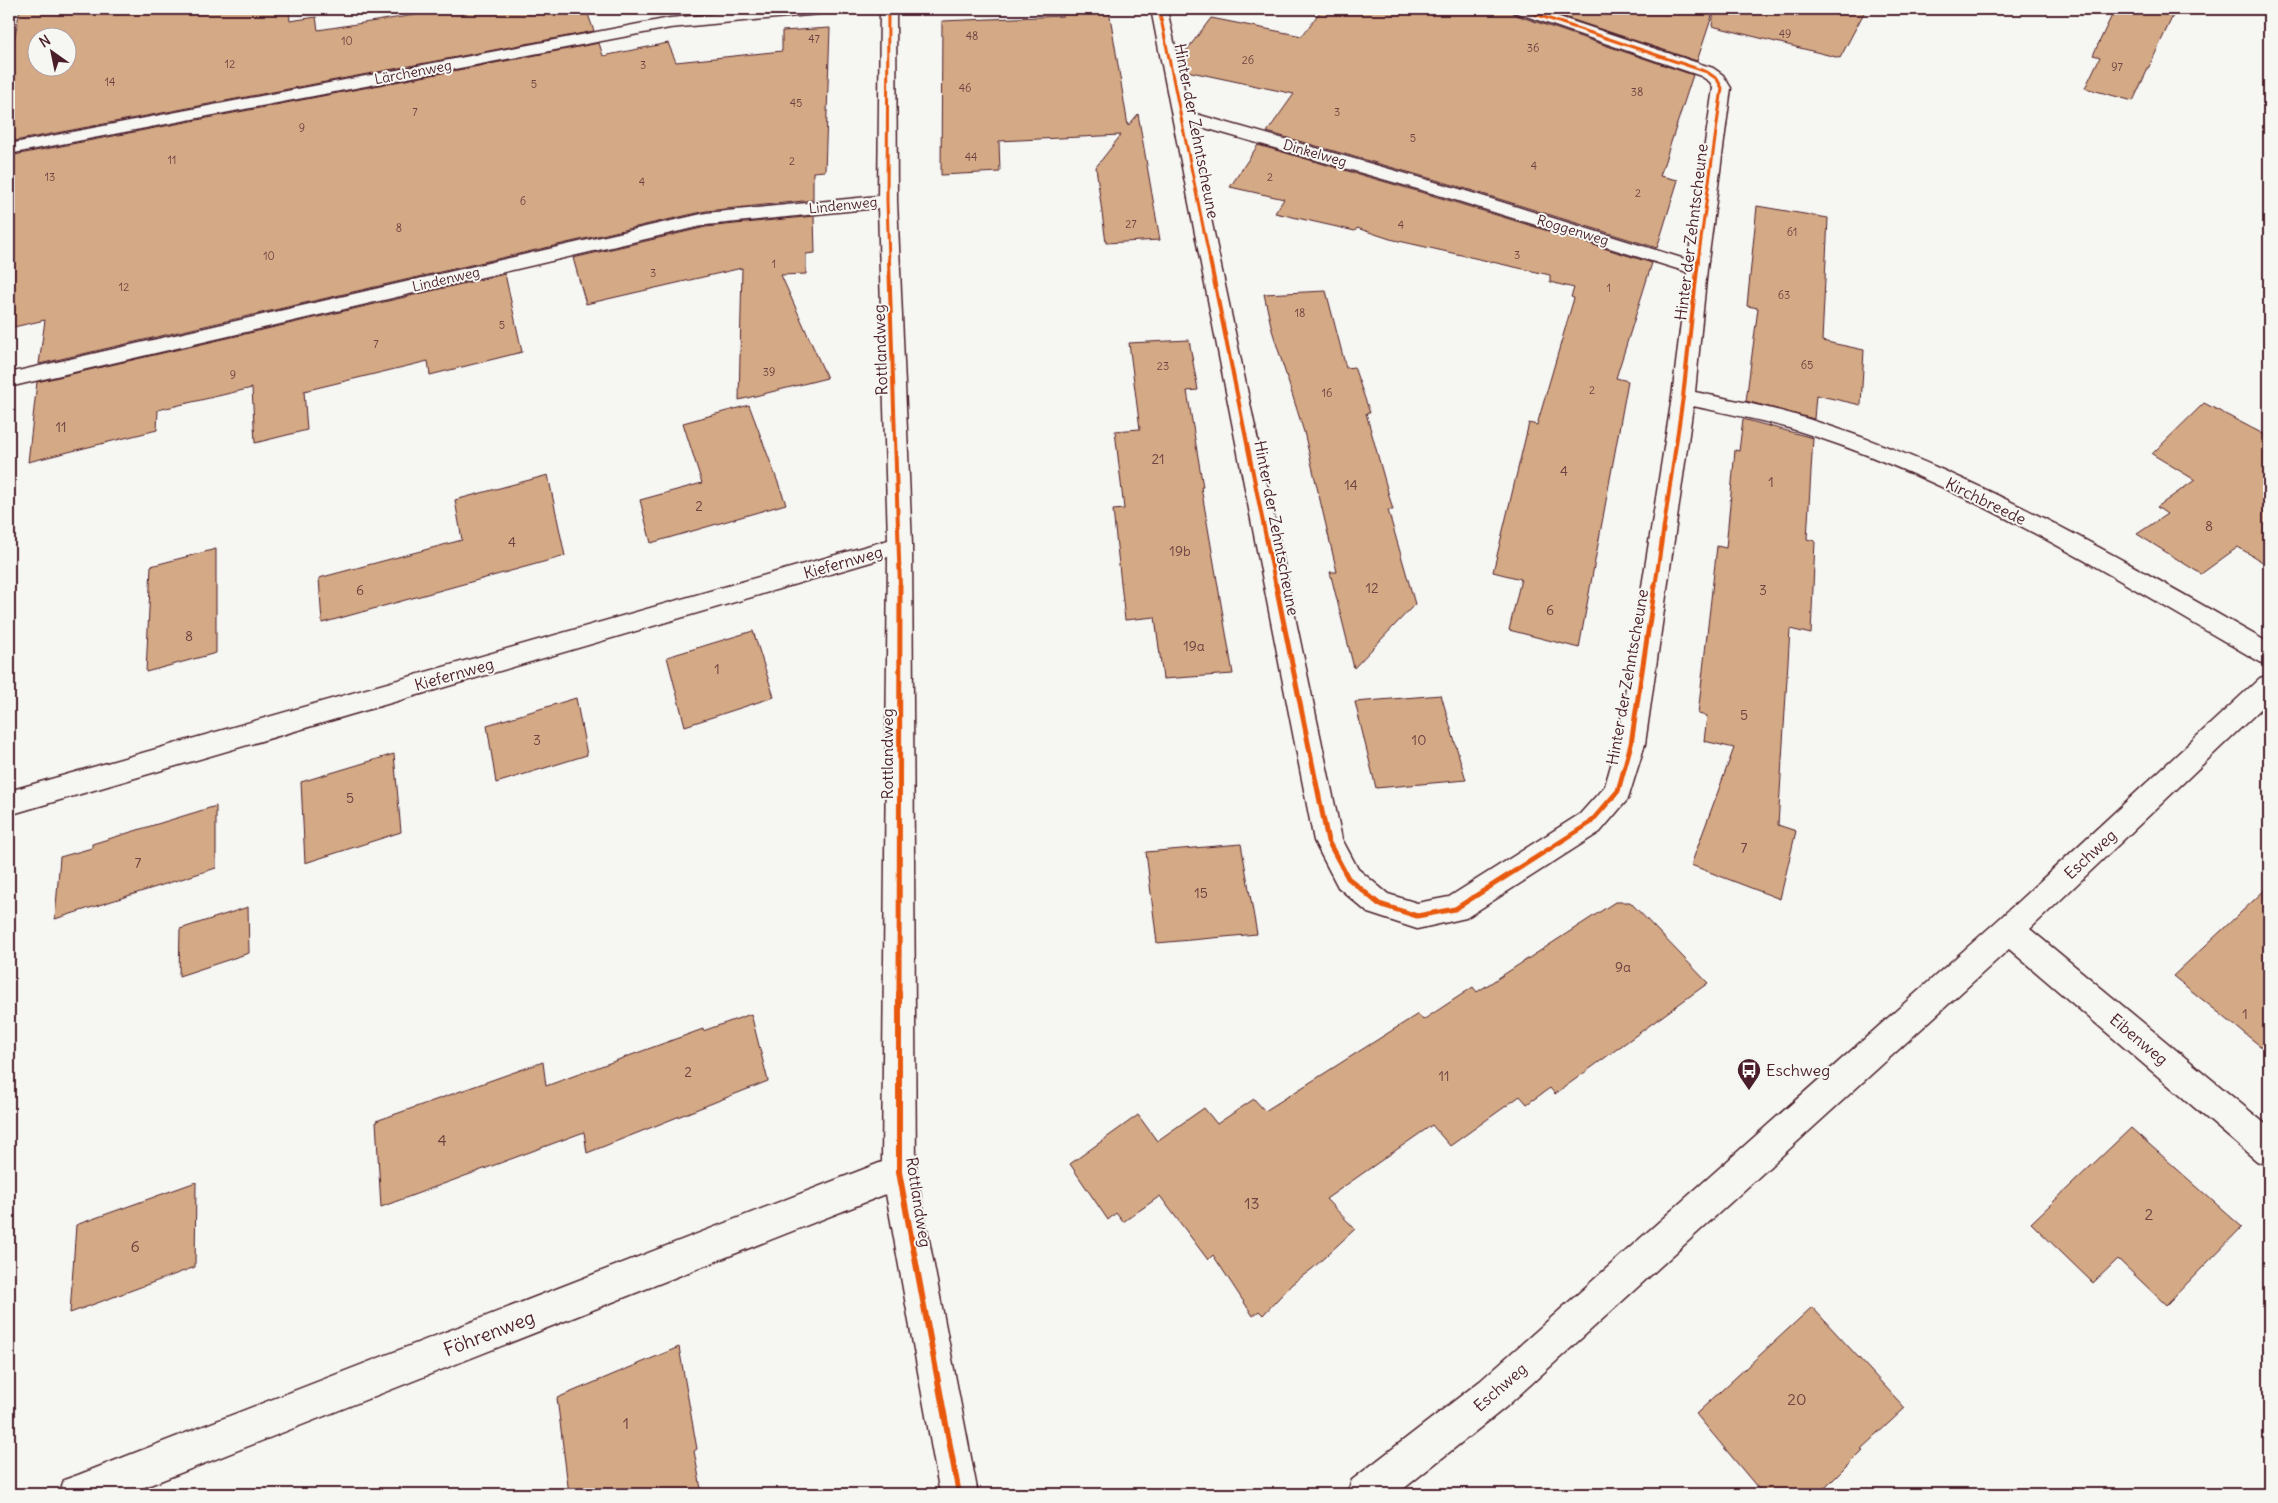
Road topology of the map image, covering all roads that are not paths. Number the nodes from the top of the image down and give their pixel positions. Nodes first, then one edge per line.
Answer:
1 (819, 9) edge
2 (888, 9) edge
3 (1159, 9) edge
4 (1520, 9) edge
5 (1180, 114) junction
6 (9, 149) edge
7 (1448, 192) joint
8 (887, 201) junction
9 (1697, 269) junction
10 (9, 380) edge
11 (1683, 397) junction
12 (900, 545) junction
13 (2269, 655) edge
14 (2269, 685) edge
15 (9, 803) edge
16 (2009, 930) junction
17 (2269, 1149) edge
18 (899, 1172) junction
19 (78, 1494) edge
20 (959, 1494) edge
21 (1366, 1494) edge

1 - 6 street, Lärchenweg
2 - 8 street, Rottlandweg
3 - 5 street, Hinter der Zehntscheune
4 - 9 street, Hinter der Zehntscheune
5 - 7 street, Dinkelweg
5 - 11 street, Hinter der Zehntscheune
7 - 9 street, Roggenweg
8 - 10 street, Lindenweg
8 - 12 street, Rottlandweg
9 - 11 street, Hinter der Zehntscheune
11 - 13 street, Kirchbreede
12 - 15 street, Kiefernweg
12 - 18 street, Rottlandweg
14 - 16 street, Eschweg
16 - 17 street, Eibenweg
16 - 21 street, Eschweg
18 - 19 street, Föhrenweg
18 - 20 street, Rottlandweg

